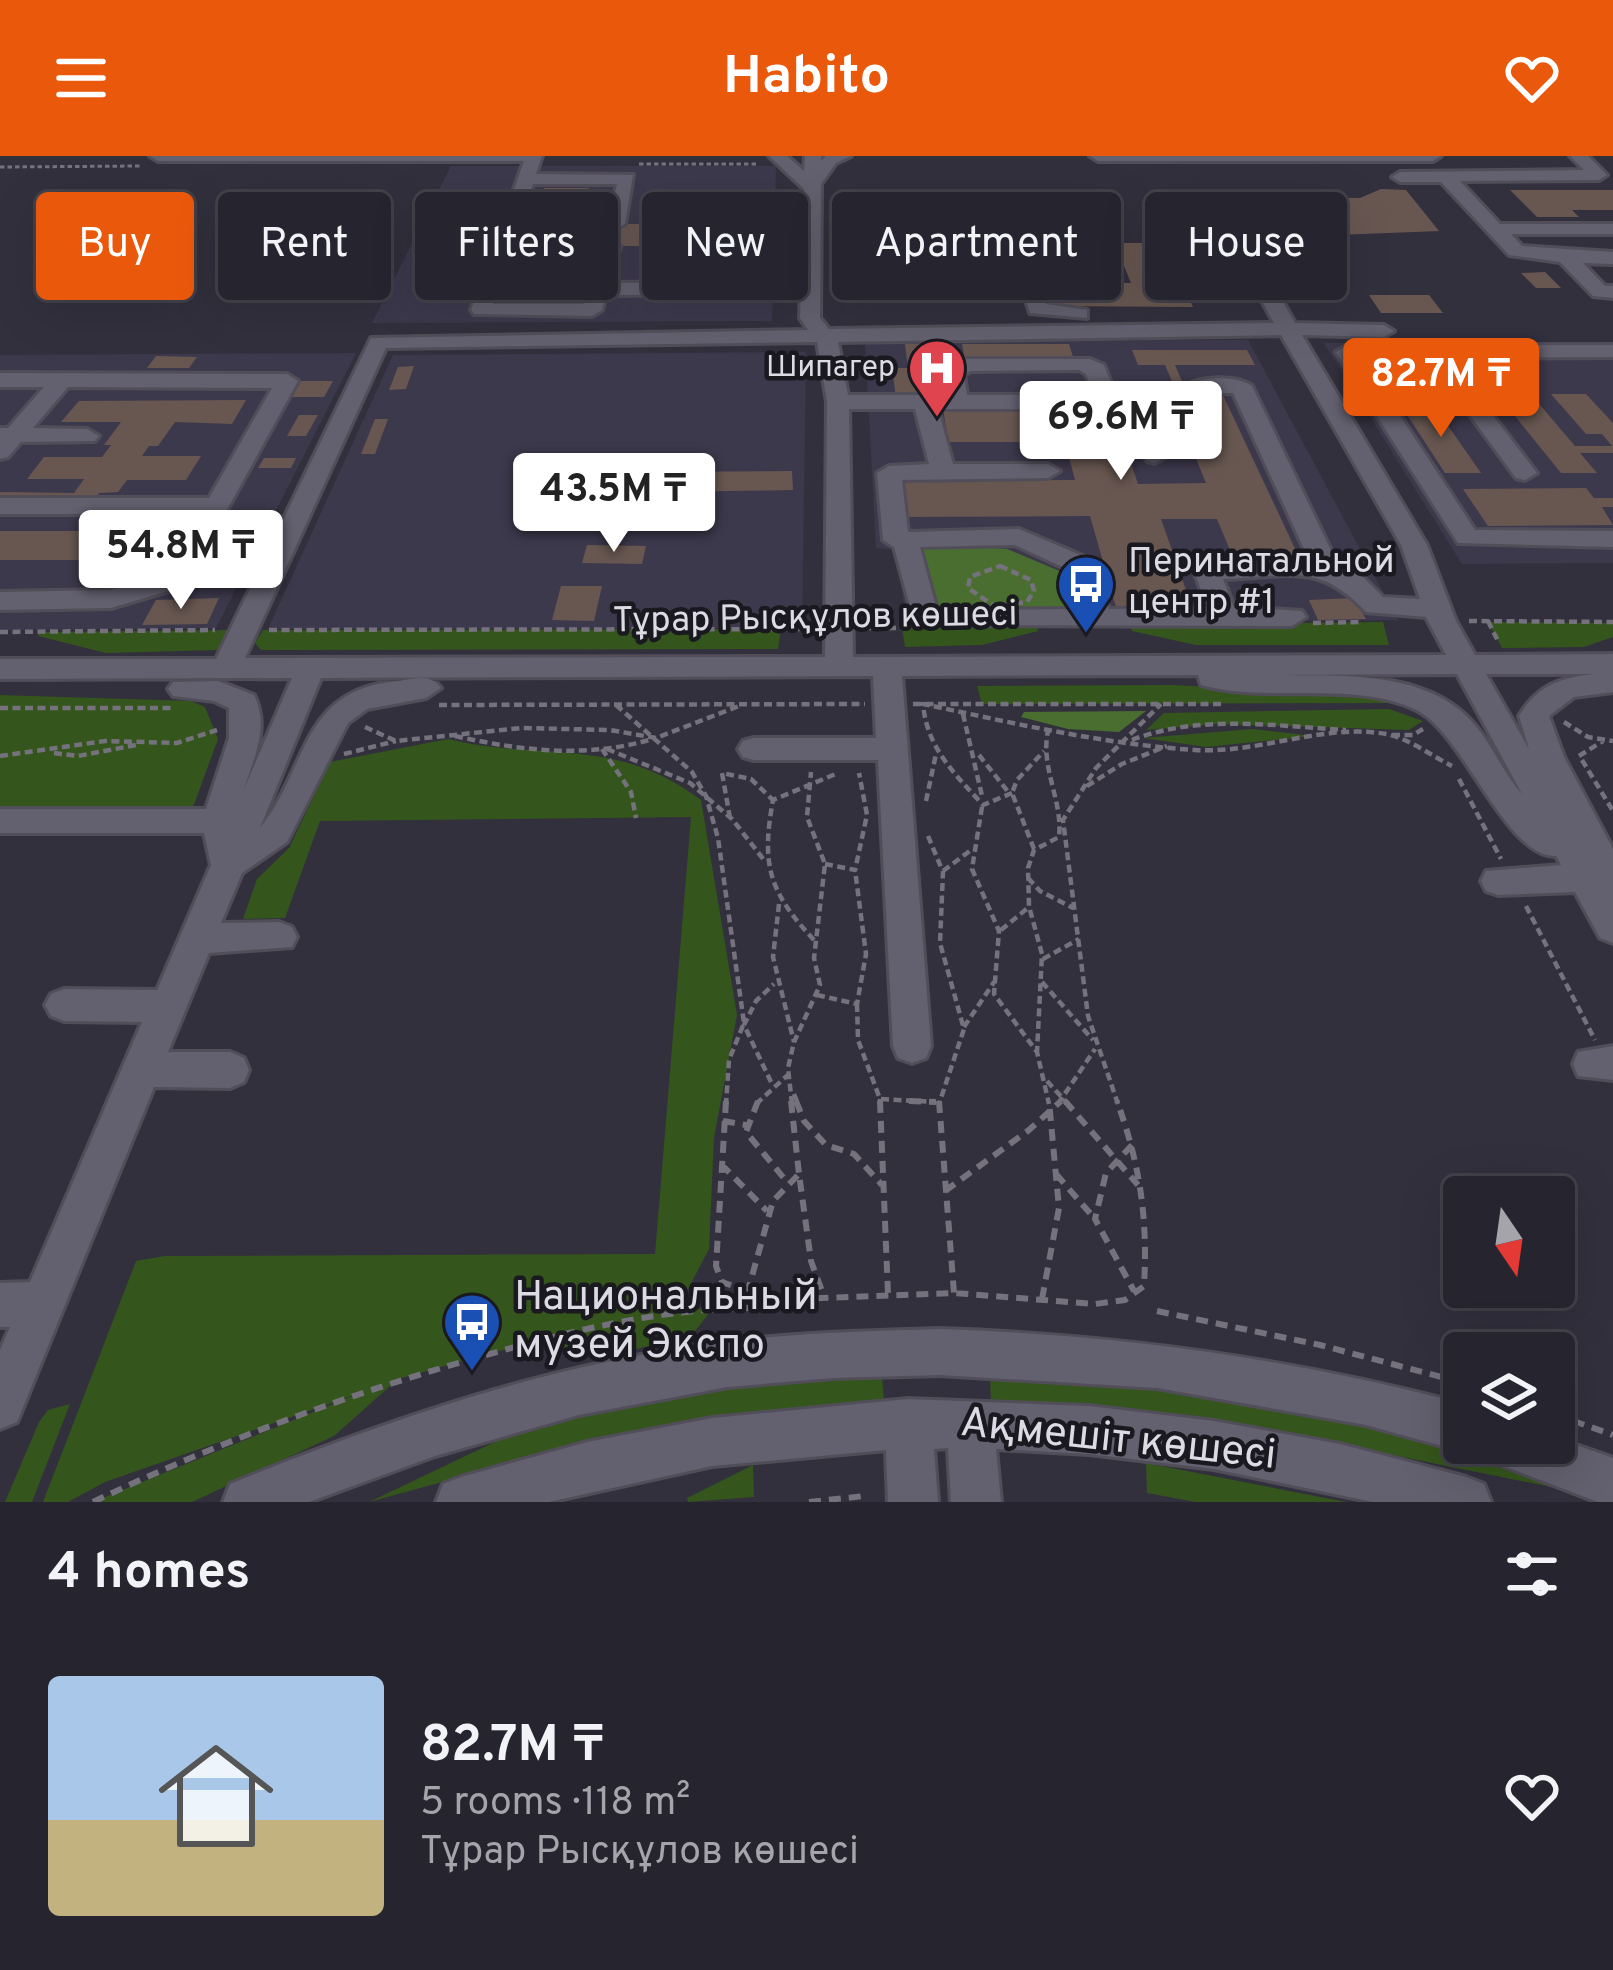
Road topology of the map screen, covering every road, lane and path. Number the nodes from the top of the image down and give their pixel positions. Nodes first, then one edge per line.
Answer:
1 (158, 156) edge
2 (532, 156) edge
3 (777, 156) edge
4 (813, 156) edge
5 (843, 156) edge
6 (1098, 156) edge
7 (1433, 156) edge
8 (1578, 156) edge
9 (1394, 158) edge
10 (1444, 176) junction
11 (1372, 177) dead end
12 (1411, 177) junction
13 (1608, 178) edge
14 (523, 179) junction
15 (812, 186) junction
16 (519, 192) edge
17 (618, 216) edge
18 (1494, 229) junction
19 (1613, 229) edge
20 (1613, 248) edge
21 (1566, 257) junction
22 (1613, 258) edge
23 (808, 277) joint
24 (1609, 298) edge
25 (484, 300) edge
26 (597, 300) edge
27 (1033, 300) edge
28 (1272, 300) edge
29 (1193, 328) junction
30 (1288, 329) junction
31 (1613, 330) edge
32 (824, 332) junction
33 (1613, 351) edge
34 (1434, 352) junction
35 (0, 380) edge
36 (62, 380) junction
37 (1196, 386) dead end
38 (926, 402) junction
39 (957, 402) junction
40 (1107, 402) junction
41 (838, 403) junction
42 (87, 436) dead end
43 (5, 441) edge
44 (1155, 456) dead end
45 (943, 471) junction
46 (1048, 471) dead end
47 (1525, 473) dead end
48 (0, 506) edge
49 (213, 506) junction
50 (1613, 539) edge
51 (905, 540) junction
52 (1326, 568) junction
53 (0, 602) edge
54 (1027, 602) joint
55 (1439, 615) junction
56 (1224, 616) junction
57 (1098, 618) junction
58 (1303, 620) joint
59 (1360, 622) dead end
60 (1488, 622) junction
61 (1613, 622) edge
62 (924, 628) dead end
63 (243, 630) junction
64 (0, 632) edge
65 (839, 643) junction
66 (1502, 648) dead end
67 (1173, 659) junction
68 (1465, 661) junction
69 (3, 663) edge
70 (1613, 664) edge
71 (886, 665) junction
72 (576, 668) junction
73 (225, 670) junction
74 (310, 670) junction
75 (1613, 682) edge
76 (745, 704) dead end
77 (1161, 704) dead end
78 (616, 705) dead end
79 (182, 707) dead end
80 (0, 708) edge
81 (963, 714) junction
82 (353, 718) dead end
83 (1557, 720) dead end
84 (222, 727) dead end
85 (1316, 729) junction
86 (1048, 731) junction
87 (1358, 731) junction
88 (448, 734) junction
89 (1323, 737) junction
90 (656, 738) junction
91 (396, 741) junction
92 (1127, 741) junction
93 (1603, 741) junction
94 (1613, 741) edge
95 (142, 743) junction
96 (1443, 745) dead end
97 (1167, 746) junction
98 (935, 748) junction
99 (974, 748) junction
100 (605, 749) junction
101 (754, 749) dead end
102 (812, 749) junction
103 (893, 749) junction
104 (49, 751) junction
105 (1044, 751) junction
106 (0, 756) edge
107 (1579, 756) dead end
108 (327, 758) dead end
109 (1452, 766) junction
110 (811, 786) junction
111 (1079, 793) junction
112 (1011, 794) junction
113 (706, 796) junction
114 (772, 800) junction
115 (983, 806) junction
116 (1580, 813) edge
117 (926, 816) dead end
118 (636, 818) dead end
119 (730, 820) junction
120 (1063, 820) junction
121 (0, 821) edge
122 (220, 821) junction
123 (927, 826) dead end
124 (975, 845) junction
125 (1034, 850) junction
126 (228, 864) junction
127 (826, 864) junction
128 (766, 866) junction
129 (855, 870) junction
130 (943, 872) junction
131 (1028, 878) junction
132 (1505, 881) junction
133 (779, 904) junction
134 (1029, 907) junction
135 (1075, 909) junction
136 (1605, 912) edge
137 (998, 931) junction
138 (279, 937) dead end
139 (197, 938) junction
140 (1079, 939) junction
141 (814, 940) junction
142 (1043, 959) junction
143 (994, 982) junction
144 (1042, 982) junction
145 (775, 984) junction
146 (817, 994) junction
147 (857, 1004) junction
148 (64, 1006) dead end
149 (168, 1006) junction
150 (744, 1023) junction
151 (964, 1029) junction
152 (794, 1042) junction
153 (912, 1046) dead end
154 (1097, 1046) junction
155 (1036, 1052) junction
156 (1604, 1063) edge
157 (142, 1069) junction
158 (230, 1070) dead end
159 (1045, 1078) junction
160 (789, 1079) junction
161 (771, 1082) junction
162 (880, 1099) junction
163 (939, 1102) junction
164 (1065, 1102) junction
165 (1049, 1118) junction
166 (723, 1121) junction
167 (746, 1125) junction
168 (1132, 1145) junction
169 (1119, 1159) junction
170 (721, 1164) junction
171 (1053, 1167) junction
172 (799, 1174) junction
173 (787, 1182) junction
174 (884, 1188) junction
175 (1141, 1190) junction
176 (945, 1191) junction
177 (769, 1214) junction
178 (1095, 1220) junction
179 (954, 1293) junction
180 (1135, 1293) junction
181 (746, 1294) junction
182 (888, 1294) junction
183 (824, 1296) junction
184 (1042, 1299) junction
185 (21, 1304) edge
186 (749, 1308) dead end
187 (1157, 1311) dead end
188 (1443, 1377) edge
189 (3, 1390) edge
190 (1575, 1421) edge
191 (1443, 1422) edge
192 (908, 1423) junction
193 (970, 1423) junction
194 (1613, 1435) edge
195 (1562, 1464) edge
196 (1613, 1483) edge
197 (864, 1496) dead end
198 (93, 1502) edge
199 (248, 1502) edge
200 (461, 1502) edge
201 (808, 1502) edge
202 (913, 1502) edge
203 (976, 1502) edge
204 (1466, 1502) edge

1 - 2 street
2 - 14 street
3 - 15 street
4 - 15 street
5 - 15 street
6 - 9 street
7 - 9 street
8 - 13 street
9 - 12 street
10 - 12 street
10 - 13 street
10 - 18 street
11 - 12 street
14 - 16 street
14 - 17 street
15 - 23 street
18 - 19 street
18 - 21 street
20 - 21 street
21 - 22 street
21 - 24 street
23 - 32 street
25 - 26 street
27 - 29 street
28 - 30 street
29 - 30 street
29 - 32 street
30 - 31 street
30 - 55 street
32 - 41 street
32 - 63 street
33 - 34 street
34 - 47 street
34 - 50 street
35 - 36 street
36 - 43 street
36 - 49 street
37 - 52 street
38 - 39 street
38 - 41 street
38 - 45 street
39 - 40 street
39 - 40 street
40 - 44 street
41 - 65 street
42 - 43 street
45 - 46 street
45 - 51 street
48 - 49 street
49 - 53 street
51 - 57 street
51 - 57 street
52 - 55 street
52 - 56 street
54 - 54 path
55 - 60 path
55 - 68 street
56 - 57 street
56 - 58 street
58 - 59 path
60 - 61 path
60 - 66 path
62 - 65 path
63 - 64 path
63 - 65 path
63 - 73 street
65 - 67 street, Тұрар Рысқұлов көшесі
65 - 74 street, Тұрар Рысқұлов көшесі
67 - 68 street, Тұрар Рысқұлов көшесі
67 - 71 street, Тұрар Рысқұлов көшесі
67 - 136 street
68 - 70 street, Тұрар Рысқұлов көшесі
68 - 116 street
69 - 73 street, Тұрар Рысқұлов көшесі
69 - 122 street
71 - 72 street, Тұрар Рысқұлов көшесі
71 - 103 street
72 - 74 street, Тұрар Рысқұлов көшесі
72 - 126 street
73 - 74 street, Тұрар Рысқұлов көшесі
74 - 126 street
75 - 116 street
76 - 90 path
77 - 92 path
78 - 90 path
79 - 80 path
81 - 86 path
81 - 98 path
81 - 99 path
82 - 91 path
83 - 93 path
84 - 95 path
85 - 87 path
85 - 89 path
85 - 92 path
86 - 92 path
86 - 105 path
87 - 89 path
87 - 109 path
88 - 90 path
88 - 91 path
88 - 100 path
89 - 97 path
90 - 100 path
90 - 113 path
91 - 108 path
92 - 97 path
92 - 111 path
93 - 94 path
93 - 107 path
95 - 104 path
95 - 104 path
96 - 109 path
97 - 111 path
98 - 115 path
98 - 117 path
99 - 112 path
99 - 115 path
100 - 113 path
100 - 118 path
101 - 102 street
102 - 103 street
102 - 110 path
103 - 153 street
104 - 106 path
105 - 112 path
105 - 120 path
109 - 132 path
110 - 114 path
110 - 127 path
110 - 129 path
111 - 120 path
112 - 115 path
112 - 125 path
113 - 119 path
113 - 150 path
114 - 119 path
114 - 128 path
115 - 124 path
116 - 136 street
119 - 128 path
120 - 125 path
120 - 135 path
121 - 122 street
122 - 126 street
123 - 130 path
124 - 130 path
124 - 137 path
125 - 131 path
126 - 139 street
127 - 129 path
127 - 141 path
128 - 133 path
129 - 147 path
130 - 151 path
131 - 134 path
131 - 135 path
132 - 136 street
132 - 156 path
133 - 141 path
133 - 145 path
134 - 137 path
134 - 142 path
135 - 140 path
137 - 143 path
138 - 139 street
139 - 149 street
140 - 142 path
140 - 154 path
141 - 146 path
142 - 144 path
143 - 151 path
143 - 155 path
144 - 154 path
144 - 155 path
145 - 150 path
145 - 152 path
146 - 147 path
146 - 152 path
147 - 162 path
148 - 149 street
149 - 157 street
150 - 161 path
150 - 166 path
151 - 163 path
152 - 160 path
154 - 164 path
154 - 168 path
155 - 159 path
157 - 158 street
157 - 185 street
159 - 164 path
159 - 165 path
160 - 161 path
160 - 172 path
160 - 174 path
161 - 167 path
162 - 163 path
162 - 174 path
163 - 176 path
164 - 165 path
164 - 169 path
165 - 171 path
165 - 176 path
166 - 167 path
166 - 170 path
167 - 173 path
168 - 169 path
168 - 175 path
169 - 175 path
169 - 178 path
170 - 177 path
170 - 181 path
171 - 178 path
171 - 184 path
172 - 173 path
172 - 183 path
173 - 177 path
174 - 182 path
175 - 180 path
176 - 179 path
177 - 181 path
178 - 180 path
179 - 182 path
179 - 184 path
180 - 184 path
181 - 183 path
182 - 183 path
185 - 189 street
186 - 198 path
187 - 188 path
190 - 194 path
191 - 199 street, Ақмешіт көшесі
192 - 193 street, Ақмешіт көшесі
192 - 200 street, Ақмешіт көшесі
192 - 202 street
193 - 203 street
193 - 204 street, Ақмешіт көшесі
195 - 196 street
197 - 201 path

